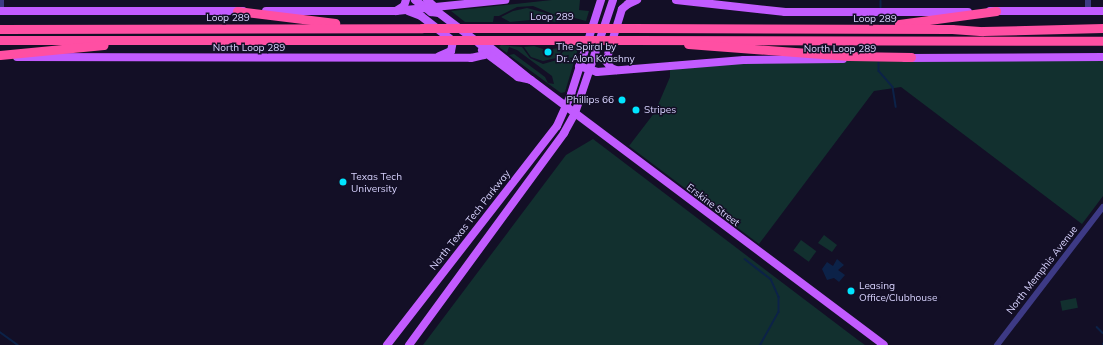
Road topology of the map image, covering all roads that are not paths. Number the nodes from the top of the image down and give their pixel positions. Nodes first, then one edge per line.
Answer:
1 (1, 0) edge
2 (406, 0) edge
3 (415, 0) edge
4 (457, 0) edge
5 (505, 0) edge
6 (601, 0) edge
7 (613, 0) edge
8 (637, 0) edge
9 (676, 0) edge
10 (1088, 0) edge
11 (479, 2) junction
12 (427, 4) edge
13 (406, 10) junction
14 (438, 10) junction
15 (1, 11) edge
16 (237, 11) junction
17 (396, 11) junction
18 (1088, 11) junction
19 (1103, 11) edge
20 (996, 12) junction
21 (370, 27) junction
22 (1103, 28) edge
23 (0, 29) edge
24 (787, 29) junction
25 (0, 40) edge
26 (196, 40) junction
27 (629, 40) junction
28 (1103, 41) edge
29 (483, 44) junction
30 (486, 53) junction
31 (0, 56) edge
32 (911, 57) junction
33 (1103, 57) edge
34 (431, 58) junction
35 (579, 66) junction
36 (590, 70) junction
37 (617, 71) junction
38 (531, 80) junction
39 (566, 106) junction
40 (576, 114) junction
41 (1103, 207) edge
42 (387, 345) edge
43 (409, 345) edge
44 (884, 345) edge
45 (997, 345) edge

1 - 15 street
2 - 17 main road
3 - 12 main road, Erskine Street
4 - 11 main road
5 - 11 main road
6 - 35 main road, North Texas Tech Parkway
7 - 36 main road
8 - 37 main road
9 - 20 main road
10 - 18 street
11 - 14 main road
12 - 13 main road
12 - 14 main road, Erskine Street
13 - 17 main road
13 - 34 main road
14 - 29 main road, Erskine Street
15 - 16 main road
16 - 17 main road
16 - 21 highway
18 - 19 main road
18 - 20 main road
20 - 24 highway
21 - 23 highway, Loop 289
21 - 24 highway, Loop 289, bridge
22 - 24 highway, Loop 289
25 - 26 highway, Loop 289
26 - 27 highway, Loop 289, bridge
26 - 31 highway
27 - 28 highway, Loop 289
27 - 32 highway
29 - 30 main road, Erskine Street
29 - 38 main road, Erskine Street
30 - 34 main road, North Loop 289
30 - 38 main road, Erskine Street
31 - 34 main road, North Loop 289
32 - 33 main road, North Loop 289
32 - 37 main road, North Loop 289
35 - 36 main road, North Loop 289
35 - 39 main road, North Texas Tech Parkway
36 - 37 main road, North Loop 289
36 - 40 main road
38 - 39 main road, Erskine Street
39 - 40 main road, Erskine Street
39 - 42 main road, North Texas Tech Parkway
40 - 43 main road
40 - 44 main road, Erskine Street
41 - 45 street, North Memphis Avenue

